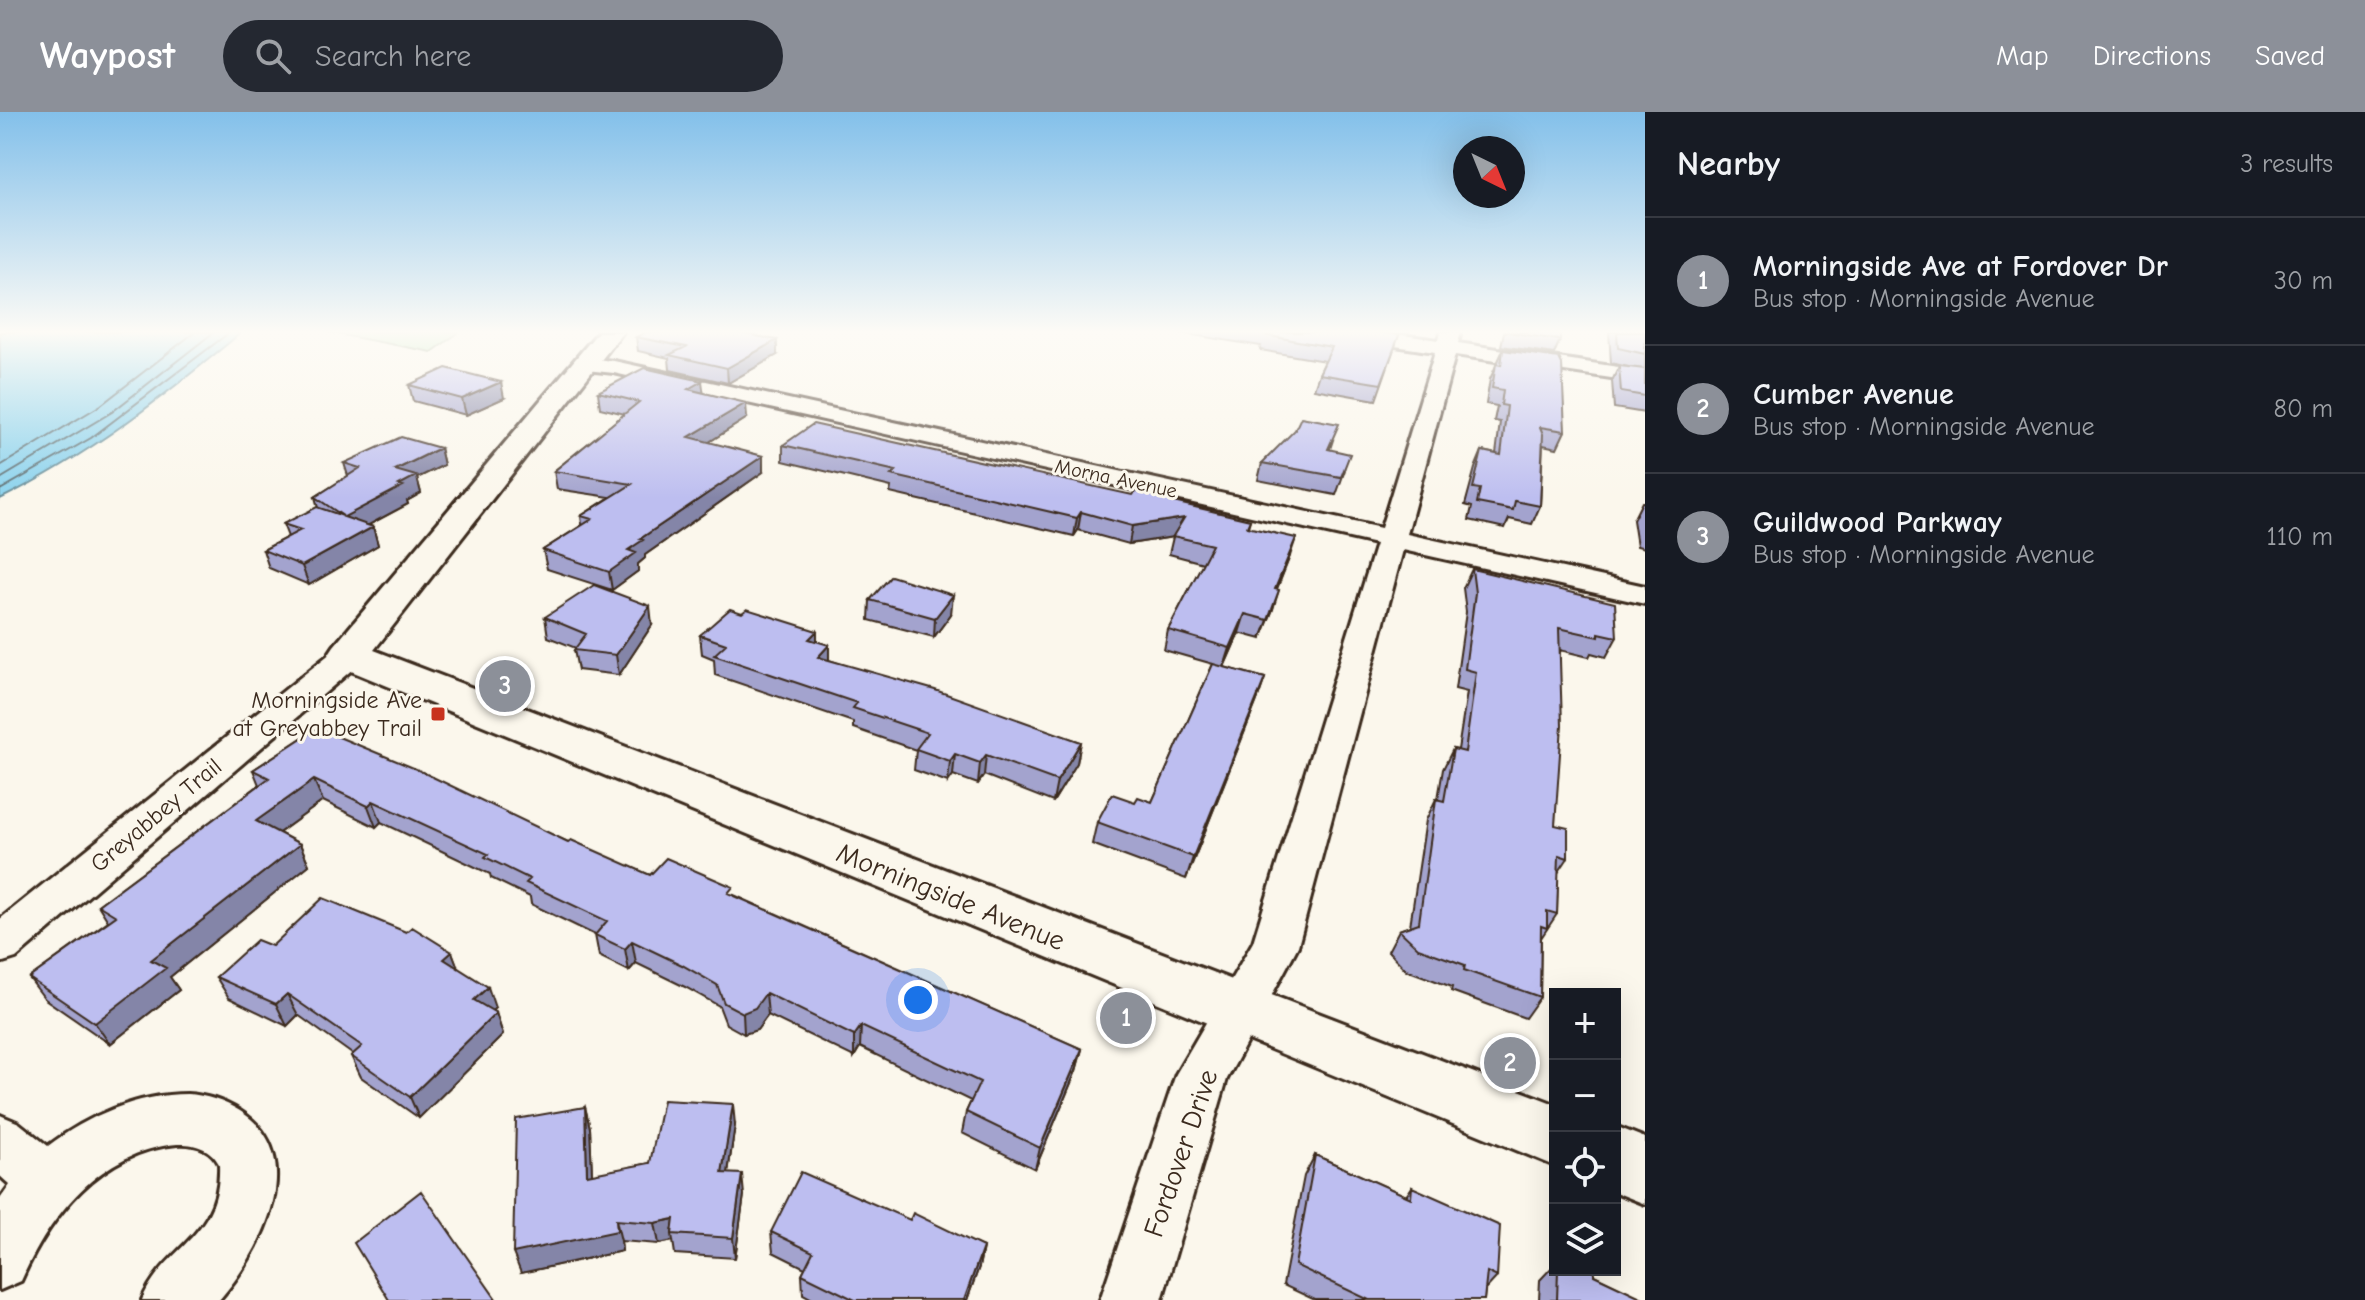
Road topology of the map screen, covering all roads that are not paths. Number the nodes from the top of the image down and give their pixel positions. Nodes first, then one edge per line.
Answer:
1 (567, 387) edge
2 (707, 387) edge
3 (1436, 387) edge
4 (1394, 539) junction
5 (1645, 595) edge
6 (349, 655) junction
7 (0, 945) edge
8 (1241, 1010) junction
9 (1549, 1133) edge
10 (0, 1141) edge
11 (1621, 1161) edge
12 (1645, 1171) edge
13 (48, 1181) junction
14 (0, 1260) edge
15 (173, 1300) edge
16 (1131, 1300) edge

1 - 6 main road
2 - 4 street, Morna Avenue
3 - 4 street, Fordover Drive
4 - 5 street, Morna Avenue
4 - 8 street, Fordover Drive
6 - 7 street, Greyabbey Trail
6 - 8 main road, Morningside Avenue
8 - 9 main road, Morningside Avenue
8 - 16 street, Fordover Drive
10 - 13 street
11 - 12 main road
13 - 14 street
13 - 15 street

